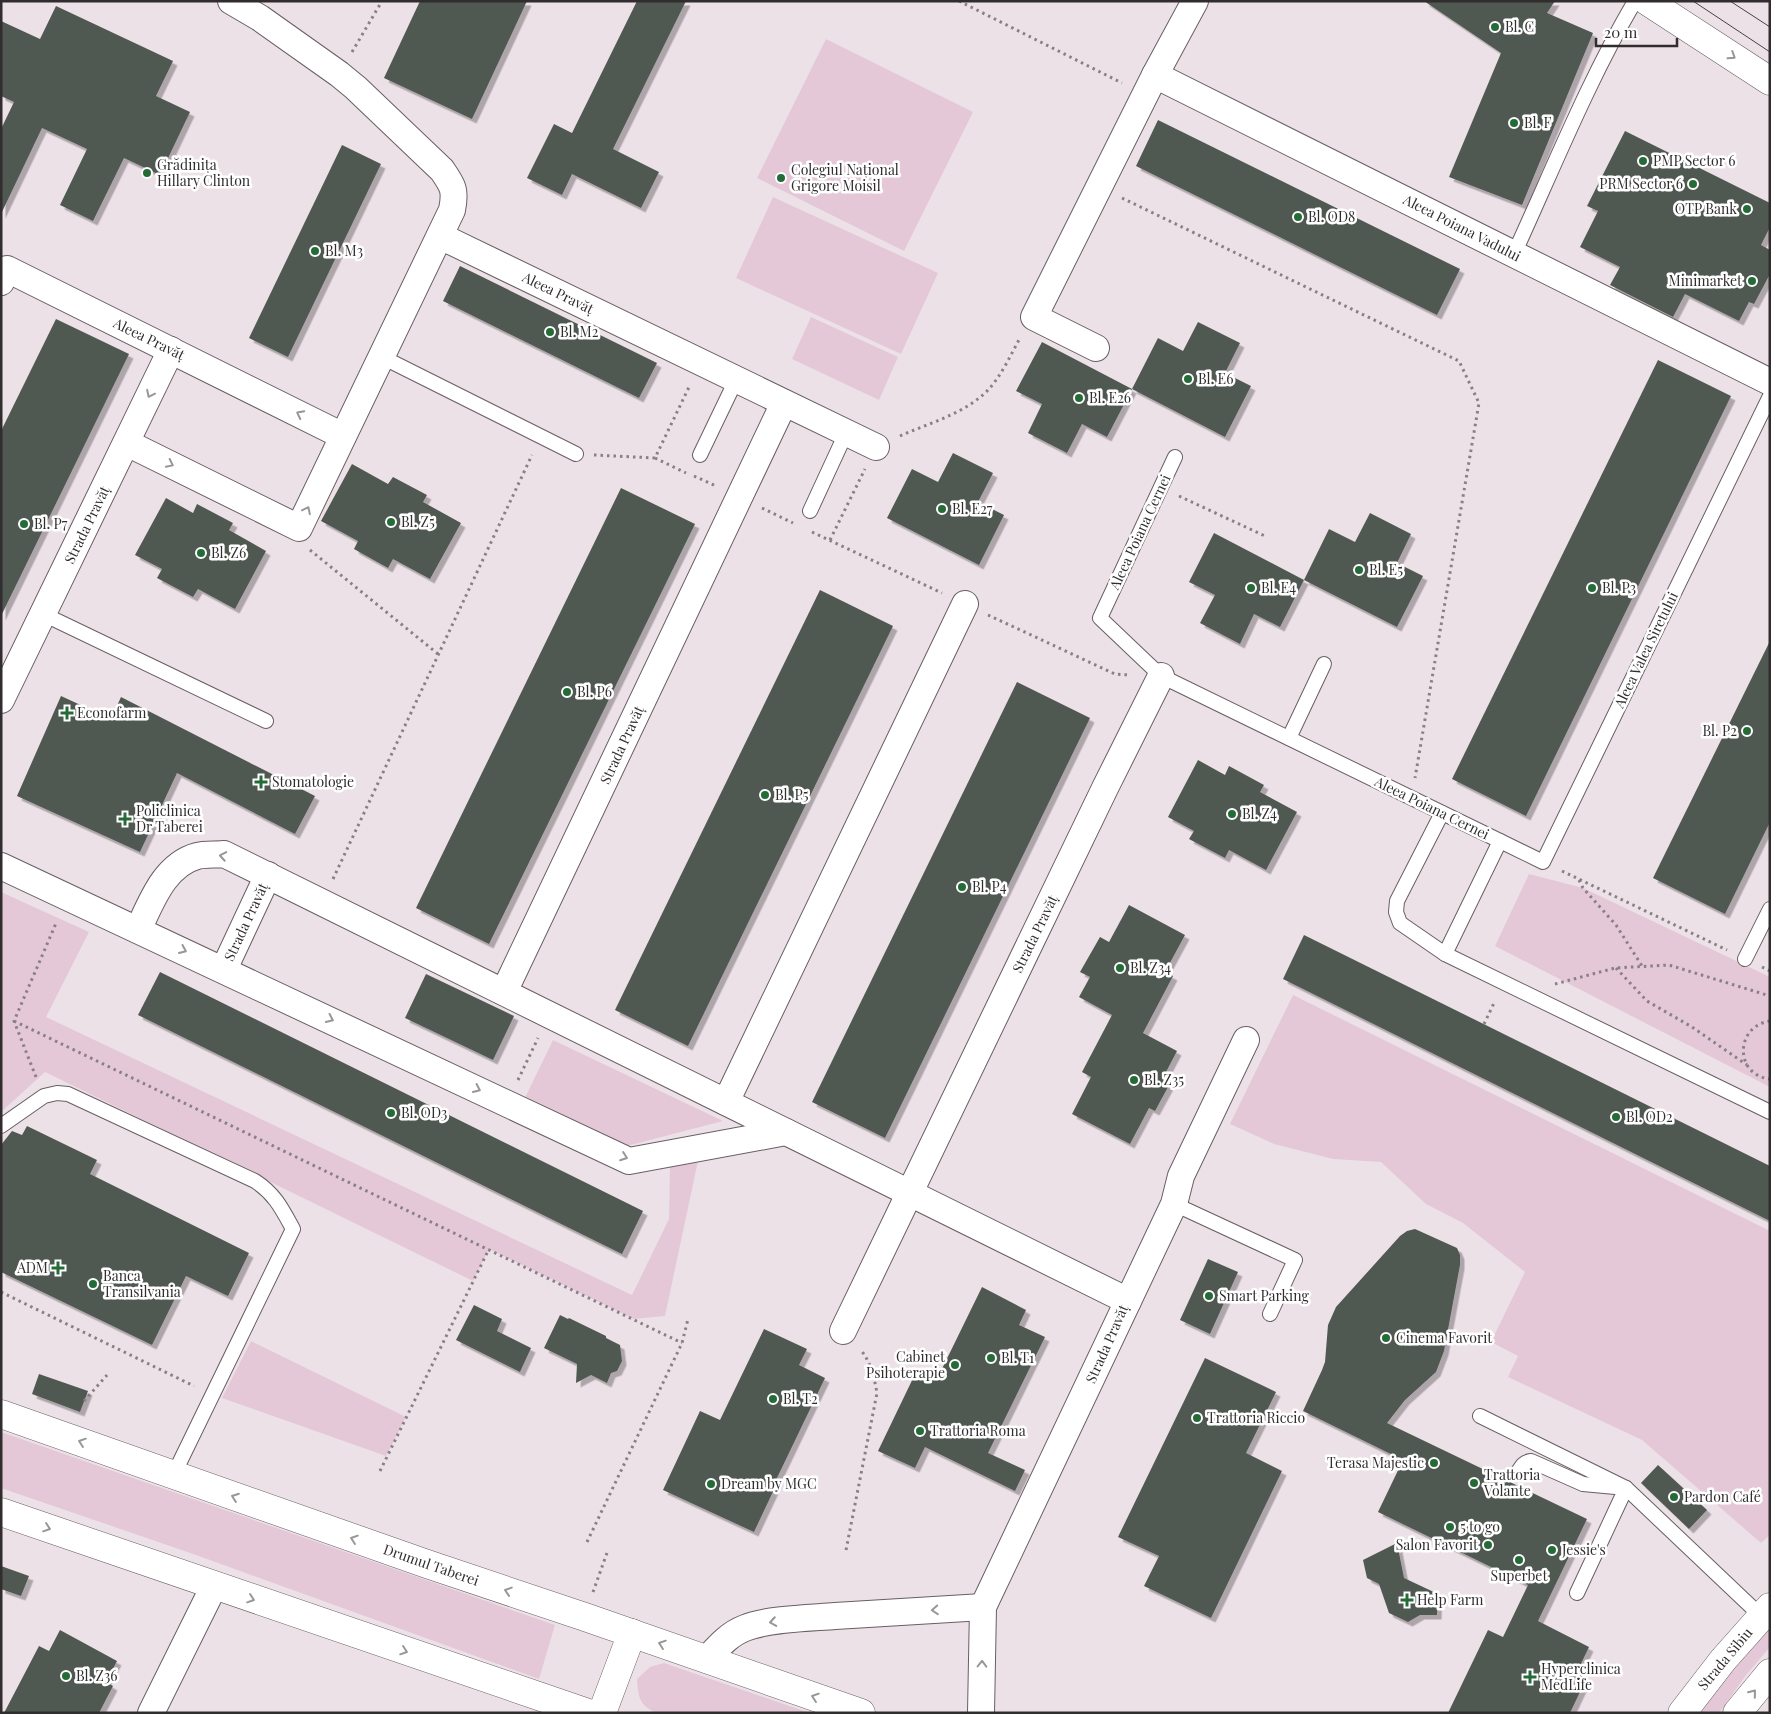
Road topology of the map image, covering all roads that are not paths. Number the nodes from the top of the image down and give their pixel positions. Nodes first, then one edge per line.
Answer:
1 (231, 1) edge
2 (1196, 1) edge
3 (1635, 1) edge
4 (1647, 1) edge
5 (1770, 81) edge
6 (1150, 84) junction
7 (440, 236) junction
8 (1514, 254) junction
9 (4, 275) edge
10 (1096, 348) dead end
11 (171, 350) junction
12 (382, 357) junction
13 (736, 380) junction
14 (1770, 382) edge
15 (1770, 396) edge
16 (784, 403) junction
17 (846, 433) junction
18 (343, 436) junction
19 (127, 443) junction
20 (876, 447) road end
21 (576, 454) road end
22 (700, 455) dead end
23 (1175, 457) dead end
24 (810, 511) dead end
25 (965, 604) road end
26 (43, 614) junction
27 (1324, 664) dead end
28 (1161, 676) junction
29 (1, 700) edge
30 (266, 722) dead end
31 (1289, 738) junction
32 (1442, 813) junction
33 (1500, 841) junction
34 (1, 866) edge
35 (268, 876) junction
36 (1770, 909) edge
37 (138, 930) junction
38 (1446, 954) junction
39 (1745, 959) road end
40 (224, 969) junction
41 (504, 992) junction
42 (1246, 1040) dead end
43 (726, 1102) junction
44 (1770, 1112) edge
45 (1, 1126) edge
46 (786, 1132) junction
47 (910, 1193) junction
48 (1174, 1204) junction
49 (1128, 1301) junction
50 (1270, 1314) dead end
51 (843, 1330) road end
52 (1, 1414) edge
53 (1480, 1416) dead end
54 (1518, 1472) dead end
55 (174, 1474) junction
56 (1626, 1488) junction
57 (1, 1512) edge
58 (214, 1586) junction
59 (1577, 1593) dead end
60 (983, 1607) junction
61 (1765, 1612) edge
62 (632, 1633) junction
63 (707, 1660) junction
64 (1770, 1673) edge
65 (152, 1713) edge
66 (588, 1713) edge
67 (602, 1713) edge
68 (861, 1713) edge
69 (981, 1713) edge
70 (1682, 1713) edge
71 (1737, 1713) edge

1 - 7 street
2 - 6 street
3 - 8 lane
4 -> 5 main road
6 - 8 street, Aleea Poiana Vadului
6 - 10 street
7 - 12 street
7 - 13 street, Aleea Pravăț
8 - 14 street, Aleea Poiana Vadului
9 - 11 street, Aleea Pravăț
18 -> 11 street, Aleea Pravăț
11 -> 19 street, Strada Pravăț
12 - 18 street
12 - 21 lane
13 - 16 street, Aleea Pravăț
13 - 22 lane
15 - 33 lane, Aleea Valea Siretului
16 - 17 street, Aleea Pravăț
16 - 41 street, Strada Pravăț
17 - 20 street, Aleea Pravăț
17 - 24 lane
19 -> 18 street
19 - 26 street, Strada Pravăț
23 - 28 lane, Aleea Poiana Cernei
25 - 43 street
26 - 29 street, Strada Pravăț
26 - 30 lane
27 - 31 lane
28 - 31 lane, Aleea Poiana Cernei
28 - 47 street, Strada Pravăț
31 - 32 lane, Aleea Poiana Cernei
32 - 33 lane, Aleea Poiana Cernei
32 - 38 lane
33 - 38 lane, Aleea Poiana Cernei
34 - 37 street
35 -> 37 street, Strada Pravăț
35 - 40 street, Strada Pravăț
35 - 41 street, Strada Pravăț
36 - 39 lane
37 -> 40 street
38 - 44 lane
40 -> 46 street
41 - 43 street, Strada Pravăț
42 - 48 street
43 - 46 street, Strada Pravăț
45 - 55 lane
46 - 47 street, Strada Pravăț
47 - 49 street, Strada Pravăț
47 - 51 street, Strada Pravăț
48 - 49 street
48 - 50 lane
49 - 60 street, Strada Pravăț
55 -> 52 main road, Drumul Taberei
53 - 56 lane
54 - 56 lane
62 -> 55 main road, Drumul Taberei
56 - 59 lane
56 - 61 lane
57 -> 58 main road
58 - 65 street
58 -> 66 main road
60 -> 63 street
69 -> 60 street
61 - 70 main road, Strada Sibiu
63 -> 62 main road, Drumul Taberei
62 - 67 main road
68 -> 63 main road, Drumul Taberei
71 -> 64 main road

